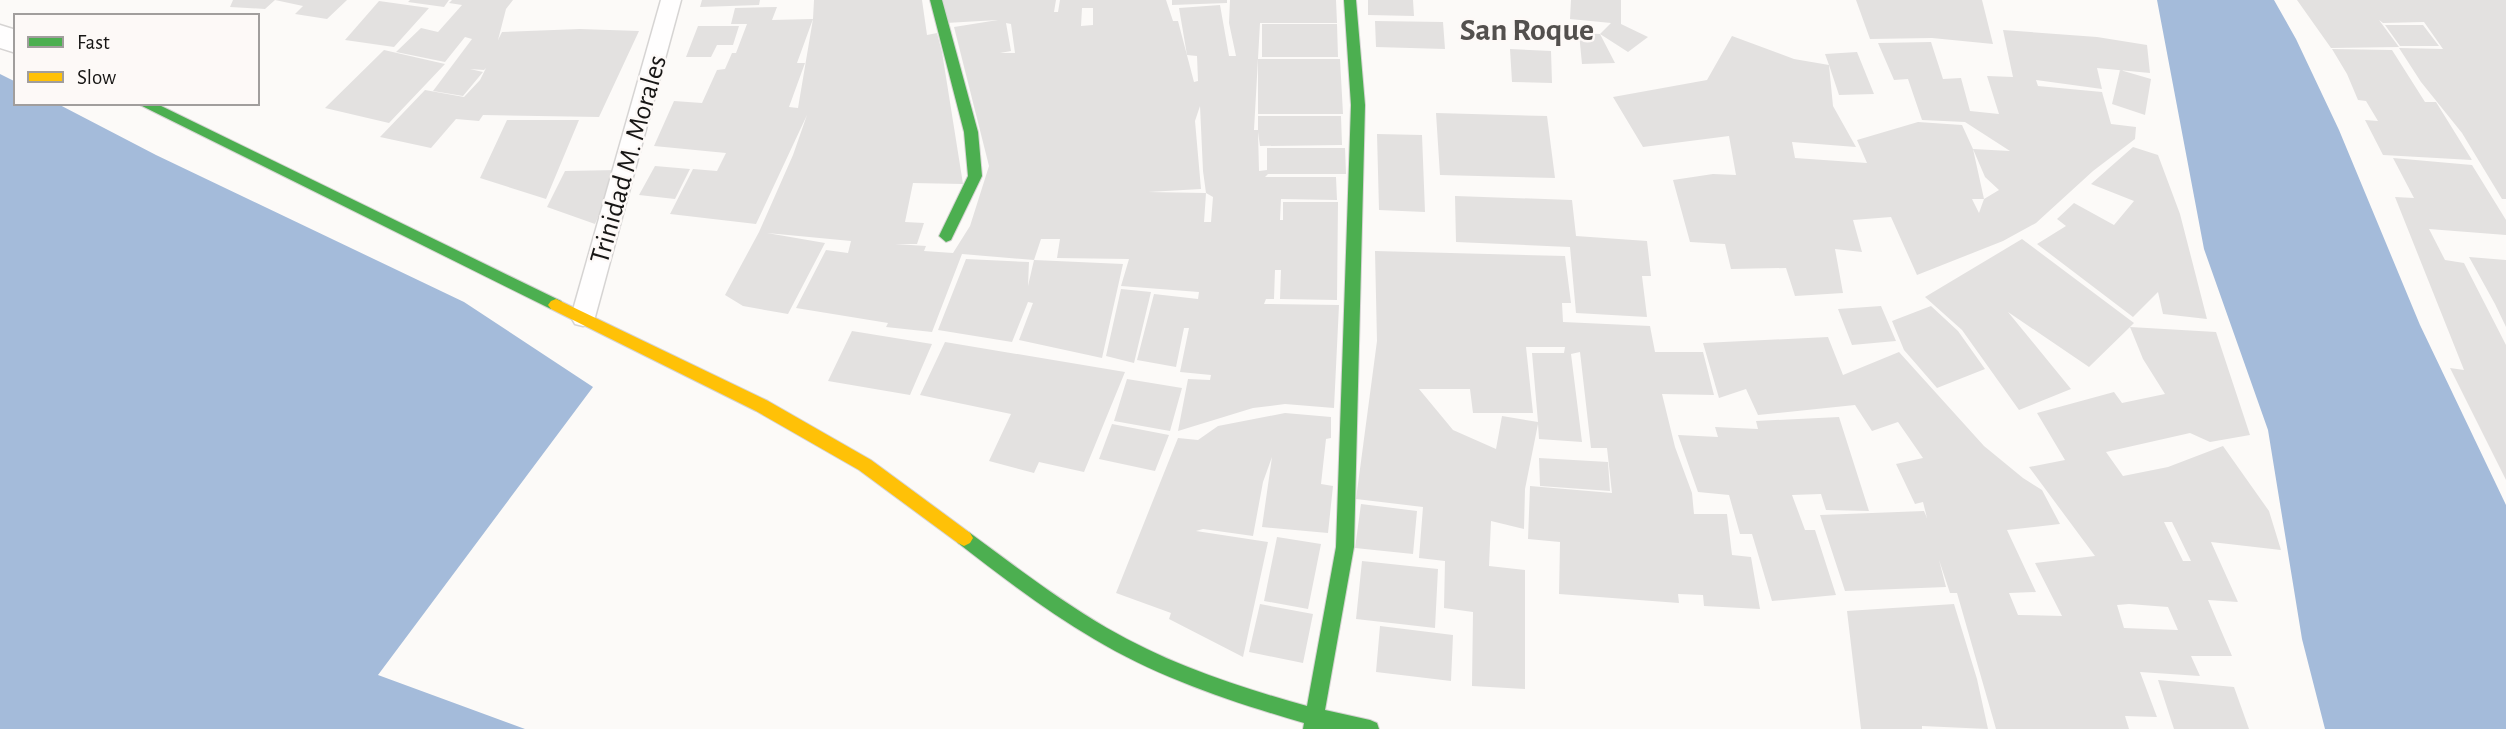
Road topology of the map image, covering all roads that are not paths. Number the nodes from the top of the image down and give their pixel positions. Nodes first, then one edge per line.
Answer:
1 (671, 0) edge
2 (936, 0) edge
3 (1350, 0) edge
4 (147, 105) edge
5 (946, 236) dead end
6 (583, 317) junction
7 (1313, 724) edge
8 (1370, 729) edge

1 - 6 lane, Trinidad M. Morales
2 - 5 street
3 - 7 street
4 - 6 street
6 - 7 street
7 - 8 street

